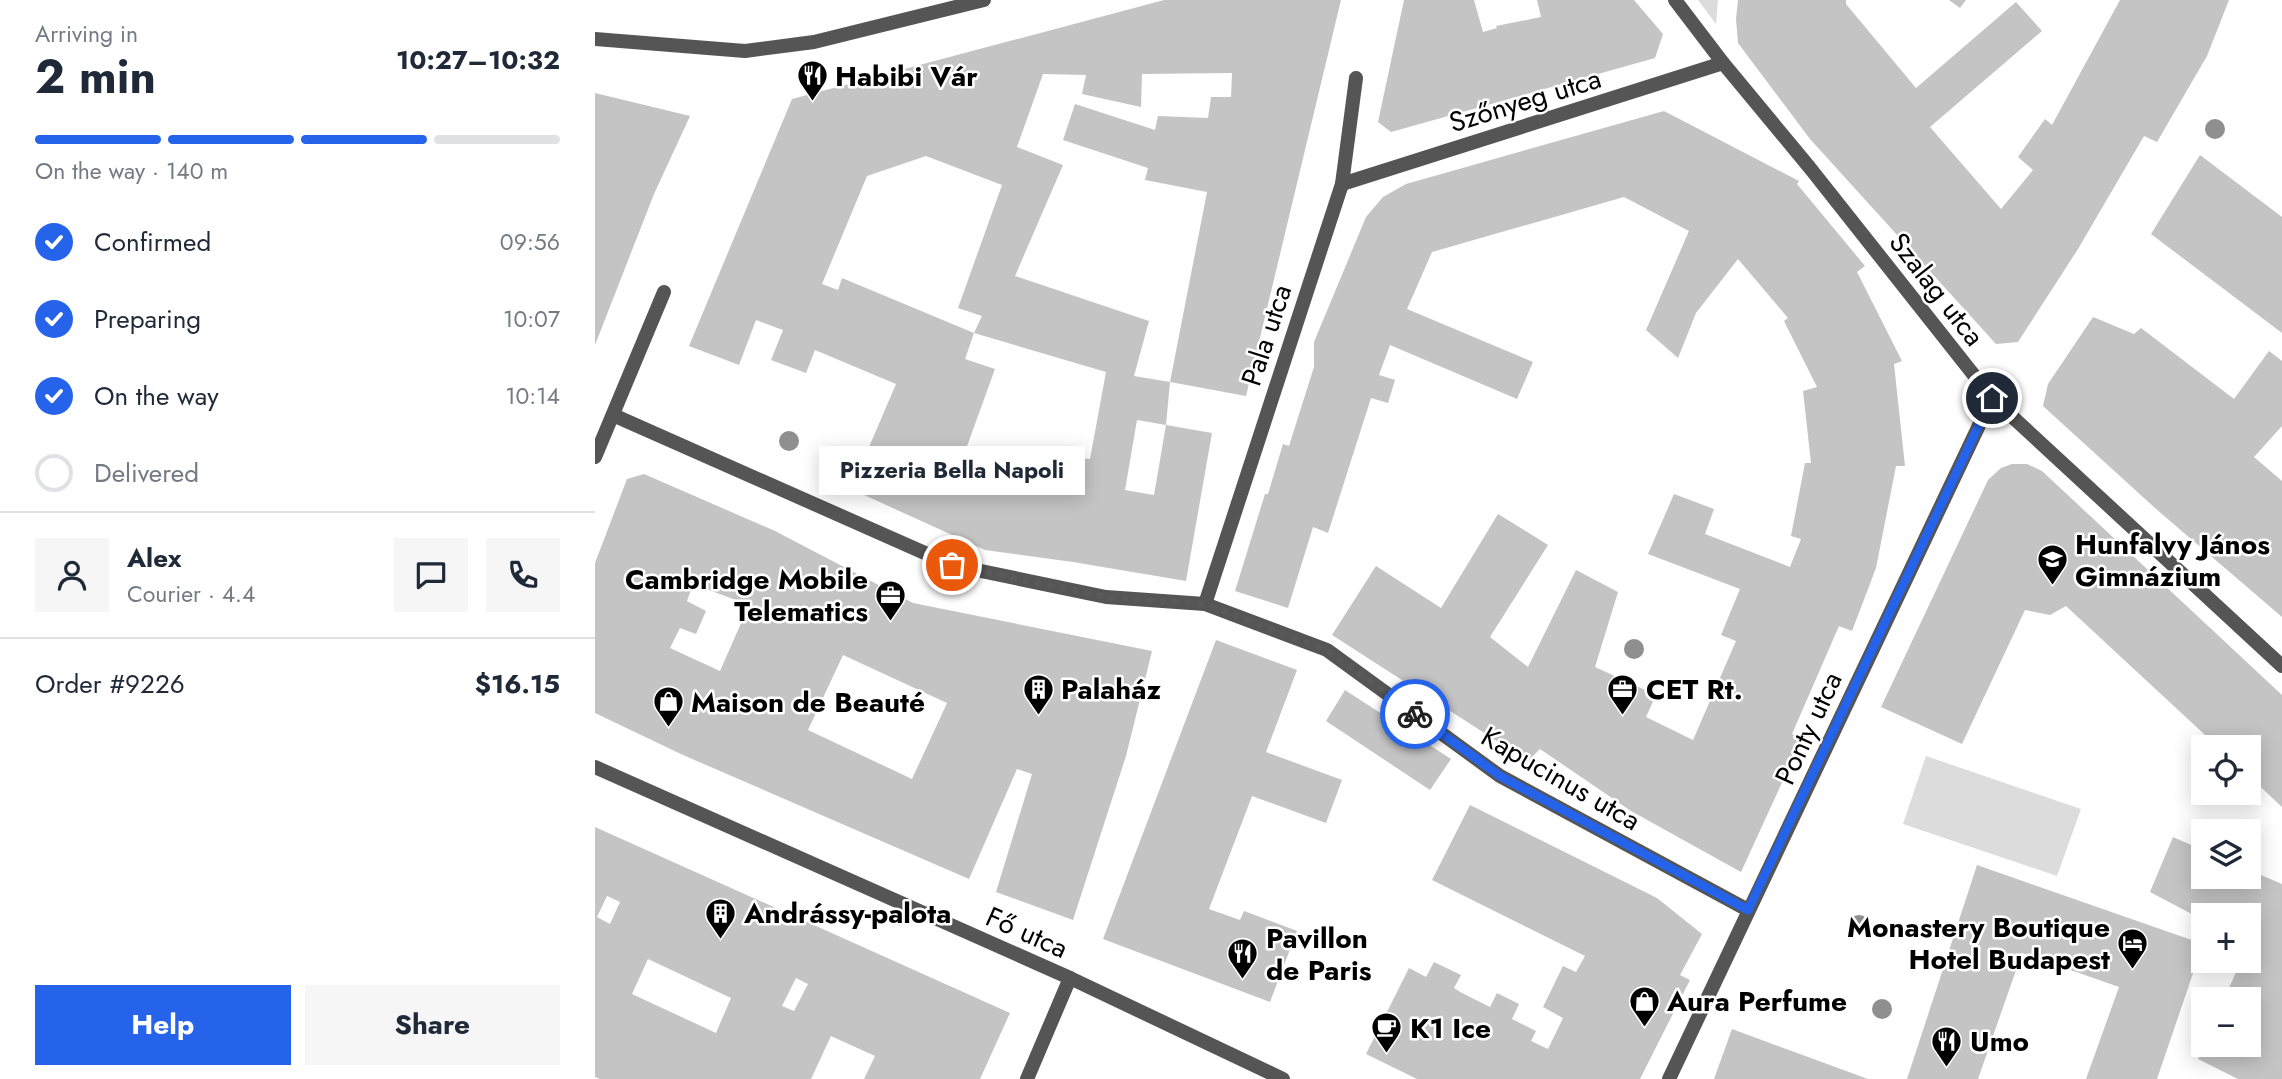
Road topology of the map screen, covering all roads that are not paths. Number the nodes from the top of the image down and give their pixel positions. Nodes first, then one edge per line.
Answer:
1 (984, 0) edge
2 (1675, 0) edge
3 (595, 39) edge
4 (1723, 64) junction
5 (1356, 78) dead end
6 (1342, 184) junction
7 (664, 292) dead end
8 (1992, 398) junction
9 (613, 415) junction
10 (595, 457) edge
11 (1205, 604) junction
12 (2282, 666) edge
13 (595, 767) edge
14 (1748, 910) junction
15 (1070, 978) junction
16 (1027, 1079) edge
17 (1283, 1079) edge
18 (1669, 1079) edge

1 - 3 street
2 - 4 street, Szalag utca
4 - 6 street, Szőnyeg utca
4 - 8 street, Szalag utca
5 - 6 street, Pala utca
6 - 11 street, Pala utca
7 - 9 street
8 - 12 street, Szalag utca
8 - 14 street, Ponty utca
9 - 10 street
9 - 11 street, Kapucinus utca
11 - 14 street, Kapucinus utca
13 - 15 street, Fő utca
14 - 18 street, Ponty utca
15 - 16 street
15 - 17 street, Fő utca

